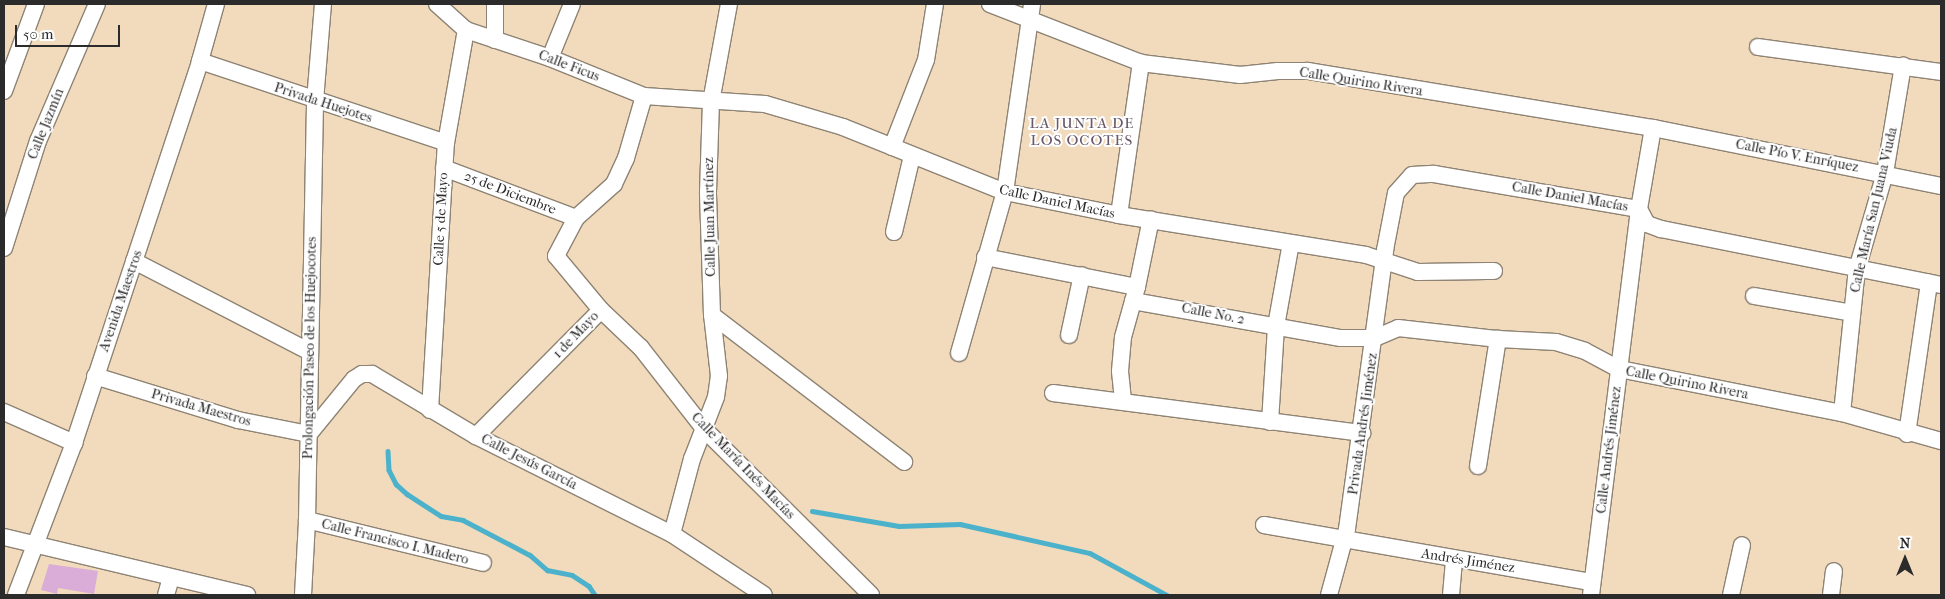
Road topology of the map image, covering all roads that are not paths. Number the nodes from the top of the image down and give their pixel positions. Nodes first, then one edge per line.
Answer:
1 (36, 4) edge
2 (97, 4) edge
3 (216, 4) edge
4 (323, 4) edge
5 (437, 4) edge
6 (495, 4) edge
7 (572, 4) edge
8 (729, 4) edge
9 (935, 4) edge
10 (990, 4) edge
11 (1032, 4) edge
12 (1030, 20) junction
13 (466, 30) junction
14 (495, 40) junction
15 (1758, 47) dead end
16 (550, 58) junction
17 (200, 61) junction
18 (1141, 64) junction
19 (1903, 66) junction
20 (1941, 72) edge
21 (4, 90) edge
22 (644, 96) junction
23 (315, 101) junction
24 (711, 102) junction
25 (1653, 128) junction
26 (446, 143) junction
27 (892, 147) junction
28 (912, 156) junction
29 (444, 168) junction
30 (1884, 173) junction
31 (1941, 186) edge
32 (1005, 192) junction
33 (1639, 209) junction
34 (1119, 215) junction
35 (576, 218) junction
36 (1151, 219) junction
37 (894, 232) dead end
38 (1291, 243) junction
39 (4, 248) edge
40 (1385, 256) junction
41 (985, 257) junction
42 (134, 261) junction
43 (1858, 269) junction
44 (1494, 271) dead end
45 (1082, 275) junction
46 (1935, 284) edge
47 (1135, 294) junction
48 (1754, 296) dead end
49 (601, 310) junction
50 (1852, 313) junction
51 (712, 315) junction
52 (1276, 326) junction
53 (1069, 335) dead end
54 (1376, 338) junction
55 (1498, 340) junction
56 (310, 352) junction
57 (960, 354) dead end
58 (1619, 369) junction
59 (95, 376) junction
60 (1052, 393) dead end
61 (1123, 400) junction
62 (430, 410) junction
63 (4, 412) edge
64 (1842, 413) junction
65 (1270, 422) junction
66 (704, 430) junction
67 (309, 434) junction
68 (1362, 434) junction
69 (1907, 434) junction
70 (476, 436) junction
71 (1941, 441) edge
72 (74, 443) junction
73 (904, 462) dead end
74 (1478, 466) dead end
75 (307, 520) junction
76 (1264, 525) dead end
77 (672, 534) junction
78 (4, 537) edge
79 (1344, 541) junction
80 (35, 545) junction
81 (1742, 545) dead end
82 (1454, 559) junction
83 (484, 563) dead end
84 (1834, 571) dead end
85 (171, 578) junction
86 (1592, 589) edge
87 (16, 595) edge
88 (166, 595) edge
89 (247, 595) edge
90 (302, 595) edge
91 (764, 595) edge
92 (871, 595) edge
93 (1329, 595) edge
94 (1451, 595) edge
95 (1731, 595) edge
96 (1830, 595) edge

1 - 21 street
2 - 39 street, Calle Jazmín
3 - 17 street, Avenida Maestros
4 - 23 street, Prolongación Paseo de los Huejocotes
5 - 13 street, Calle Ficus
6 - 14 street
7 - 16 street
8 - 24 street, Calle Juan Martínez
9 - 27 street
10 - 12 street, Calle Quirino Rivera
11 - 12 street
12 - 18 street, Calle Quirino Rivera
12 - 32 street
13 - 14 street, Calle Ficus
13 - 26 street, Calle 5 de Mayo
14 - 16 street, Calle Ficus
15 - 19 street
16 - 22 street, Calle Ficus
17 - 23 street, Privada Huejotes
17 - 42 street, Avenida Maestros
18 - 25 street, Calle Quirino Rivera
18 - 34 street
19 - 20 street
19 - 30 street, Calle María San Juana Viuda
22 - 24 street, Calle Ficus
22 - 35 street, 1 de Mayo
23 - 26 street, Privada Huejotes
23 - 56 street, Prolongación Paseo de los Huejocotes
24 - 27 street, Calle Daniel Macías
24 - 51 street, Calle Juan Martínez
25 - 30 street, Calle Pío V. Enríquez
25 - 33 street, Calle Andrés Jiménez
26 - 29 street, Calle 5 de Mayo
27 - 28 street, Calle Daniel Macías
28 - 32 street, Calle Daniel Macías
28 - 37 street
29 - 35 street, 25 de Diciembre
29 - 62 street, Calle 5 de Mayo
30 - 31 street, Calle Pío V. Enríquez
30 - 43 street, Calle María San Juana Viuda
32 - 34 street, Calle Daniel Macías
32 - 41 street
33 - 40 street, Calle Daniel Macías
33 - 43 street, Calle Daniel Macías
33 - 58 street, Calle Andrés Jiménez
34 - 36 street, Calle Daniel Macías
35 - 49 street, 1 de Mayo
36 - 38 street, Calle Daniel Macías
36 - 47 street
38 - 40 street, Calle Daniel Macías
38 - 52 street
40 - 44 street
40 - 54 street, Privada Andrés Jiménez
41 - 45 street, Calle No. 2
41 - 57 street
42 - 56 street
42 - 59 street, Avenida Maestros
43 - 46 street, Calle Daniel Macías
43 - 50 street, Calle María San Juana Viuda
45 - 47 street, Calle No. 2
45 - 53 street
46 - 69 street
47 - 52 street, Calle No. 2
47 - 61 street
48 - 50 street
49 - 66 street, Calle María Inés Macías
49 - 70 street, 1 de Mayo
50 - 64 street, Calle María San Juana Viuda
51 - 66 street, Calle Juan Martínez
51 - 73 street
52 - 54 street, Calle No. 2
52 - 65 street
54 - 55 street, Calle Quirino Rivera
54 - 68 street, Privada Andrés Jiménez
55 - 58 street, Calle Quirino Rivera
55 - 74 street
56 - 67 street, Prolongación Paseo de los Huejocotes
58 - 64 street, Calle Quirino Rivera
58 - 86 street, Calle Andrés Jiménez
59 - 67 street, Privada Maestros
59 - 72 street, Avenida Maestros
60 - 61 street
61 - 65 street
62 - 67 street, Calle Jesús García
62 - 70 street, Calle Jesús García
63 - 72 street
64 - 69 street, Calle Quirino Rivera
65 - 68 street
66 - 77 street, Calle Juan Martínez
66 - 92 street, Calle María Inés Macías
67 - 75 street, Prolongación Paseo de los Huejocotes
68 - 79 street, Privada Andrés Jiménez
69 - 71 street, Calle Quirino Rivera
70 - 77 street, Calle Jesús García
72 - 80 street, Avenida Maestros
75 - 83 street, Calle Francisco I. Madero
75 - 90 street, Prolongación Paseo de los Huejocotes
76 - 79 street, Andrés Jiménez
77 - 91 street, Calle Jesús García
78 - 80 street
79 - 82 street, Andrés Jiménez
79 - 93 street, Privada Andrés Jiménez
80 - 85 street
80 - 87 street, Avenida Maestros
81 - 95 street
82 - 86 street, Andrés Jiménez
82 - 94 street
84 - 96 street
85 - 88 street
85 - 89 street

